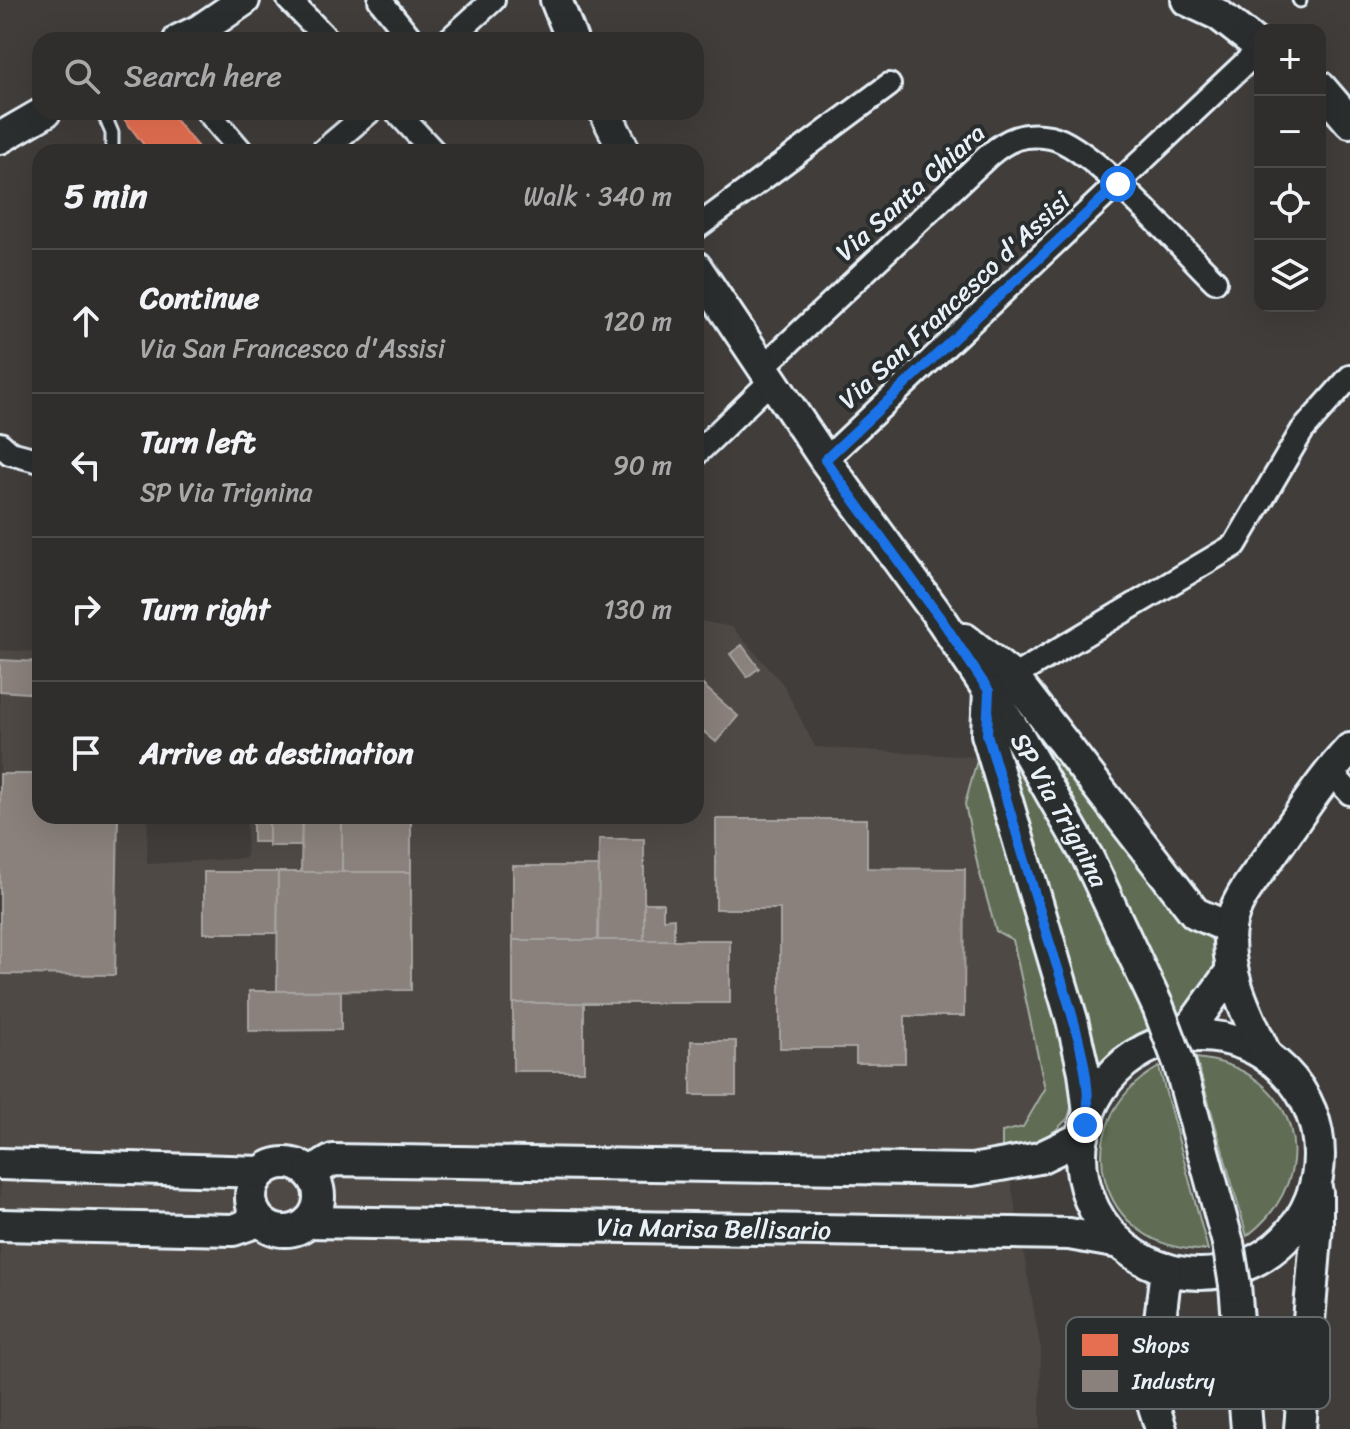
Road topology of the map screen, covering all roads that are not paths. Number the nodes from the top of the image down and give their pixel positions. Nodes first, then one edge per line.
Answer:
1 (244, 0) edge
2 (289, 0) edge
3 (380, 0) edge
4 (493, 0) edge
5 (556, 0) edge
6 (1187, 0) edge
7 (1223, 8) edge
8 (196, 32) edge
9 (320, 32) edge
10 (406, 32) edge
11 (458, 32) edge
12 (569, 32) edge
13 (1254, 42) edge
14 (1254, 54) edge
15 (889, 85) dead end
16 (1326, 94) edge
17 (32, 120) edge
18 (106, 120) edge
19 (215, 120) edge
20 (360, 120) edge
21 (404, 120) edge
22 (609, 120) edge
23 (1350, 122) edge
24 (0, 138) edge
25 (112, 144) edge
26 (235, 144) edge
27 (331, 144) edge
28 (427, 144) edge
29 (621, 144) edge
30 (1118, 184) junction
31 (704, 222) edge
32 (704, 279) edge
33 (1215, 281) dead end
34 (766, 374) junction
35 (1350, 377) edge
36 (704, 441) edge
37 (0, 444) edge
38 (32, 459) edge
39 (825, 460) junction
40 (1001, 684) junction
41 (1340, 760) edge
42 (1350, 793) edge
43 (1230, 928) junction
44 (1232, 970) junction
45 (1181, 1050) junction
46 (1267, 1057) junction
47 (1086, 1125) junction
48 (0, 1164) edge
49 (261, 1172) junction
50 (310, 1173) junction
51 (1317, 1176) junction
52 (259, 1221) junction
53 (308, 1222) junction
54 (0, 1225) edge
55 (1120, 1243) junction
56 (1166, 1269) junction
57 (1160, 1317) edge
58 (1238, 1317) edge
59 (1309, 1317) edge
60 (1151, 1409) edge
61 (1155, 1409) edge
62 (1245, 1409) edge
63 (1302, 1409) edge
64 (1150, 1429) edge
65 (1161, 1429) edge
66 (1247, 1429) edge
67 (1300, 1429) edge

1 - 8 street
2 - 9 street
3 - 10 street
4 - 11 street
5 - 12 street
6 - 7 street
7 - 13 street
14 - 30 street, Via San Francesco d'Assisi
15 - 31 street
16 - 23 street
17 - 24 street
18 - 25 lane
19 - 26 street
20 - 27 street
21 - 28 street
22 - 29 street
30 - 33 street, Via Santa Chiara
30 - 34 street, Via Santa Chiara
30 - 39 street, Via San Francesco d'Assisi
32 - 34 street, SP Via Trignina
34 - 36 street, Via Santa Chiara
34 - 39 street, SP Via Trignina
35 - 40 street
37 - 38 street
39 - 40 street, SP Via Trignina
40 - 43 street
40 - 45 street, SP Via Trignina, bridge
40 - 47 street
41 - 42 street
41 - 43 street
43 - 44 street
44 - 45 street
44 - 46 street
45 - 46 street
45 - 47 street
45 - 58 street, bridge
46 - 51 street
47 - 50 street
47 - 55 street
48 - 49 street
49 - 50 street
49 - 52 street
50 - 53 street
51 - 56 street
51 - 59 street
52 - 53 street
52 - 54 street
53 - 55 street, Via Marisa Bellisario
55 - 56 street
56 - 57 street
60 - 64 street
61 - 65 street
62 - 66 street, bridge
63 - 67 street

